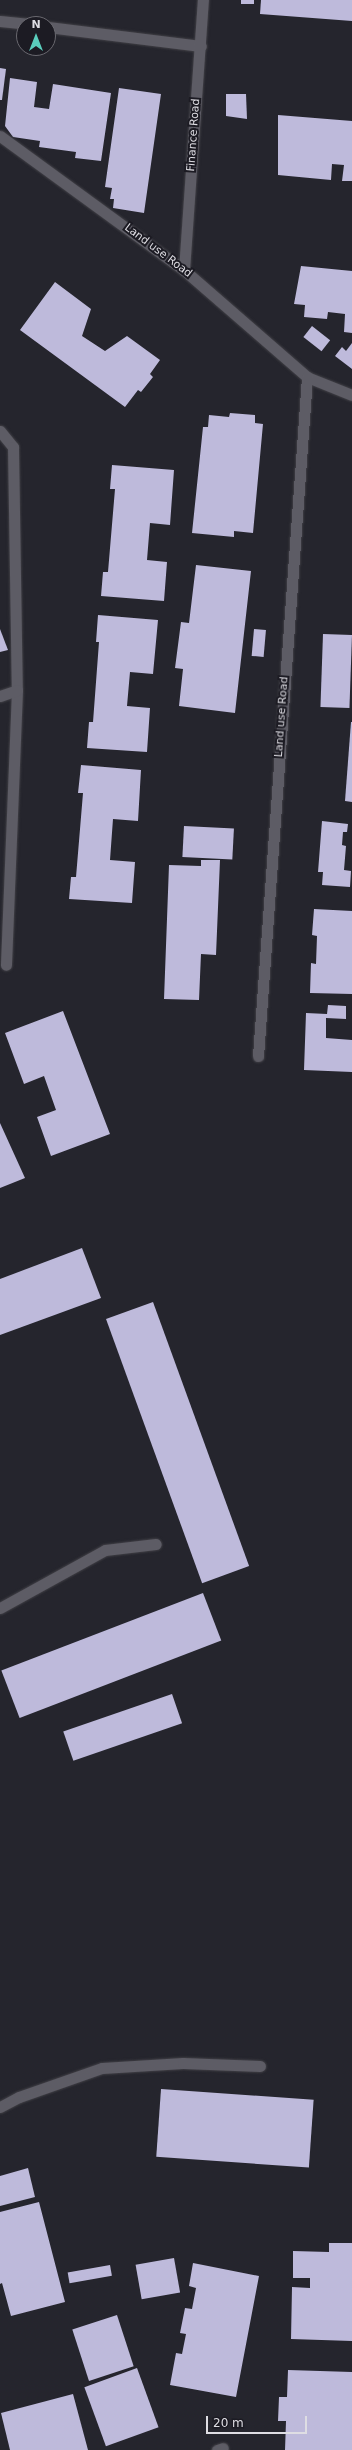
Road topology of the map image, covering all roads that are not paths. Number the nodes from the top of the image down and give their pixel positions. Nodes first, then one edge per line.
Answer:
1 (203, 0) edge
2 (0, 21) edge
3 (16, 23) edge
4 (56, 28) edge
5 (201, 46) junction
6 (0, 136) edge
7 (184, 270) junction
8 (307, 378) junction
9 (352, 395) edge
10 (0, 431) edge
11 (17, 690) junction
12 (0, 696) edge
13 (6, 965) dead end
14 (258, 1056) dead end
15 (156, 1544) dead end
16 (0, 1608) edge
17 (260, 2066) dead end
18 (0, 2107) edge

1 - 5 street, Finance Road
2 - 3 street
4 - 5 street
5 - 7 street, Finance Road
6 - 7 street, Land use Road
7 - 8 street, Land use Road
8 - 9 street, Land use Road
8 - 14 street, Land use Road
10 - 11 street
11 - 12 street
11 - 13 street
15 - 16 street
17 - 18 street

